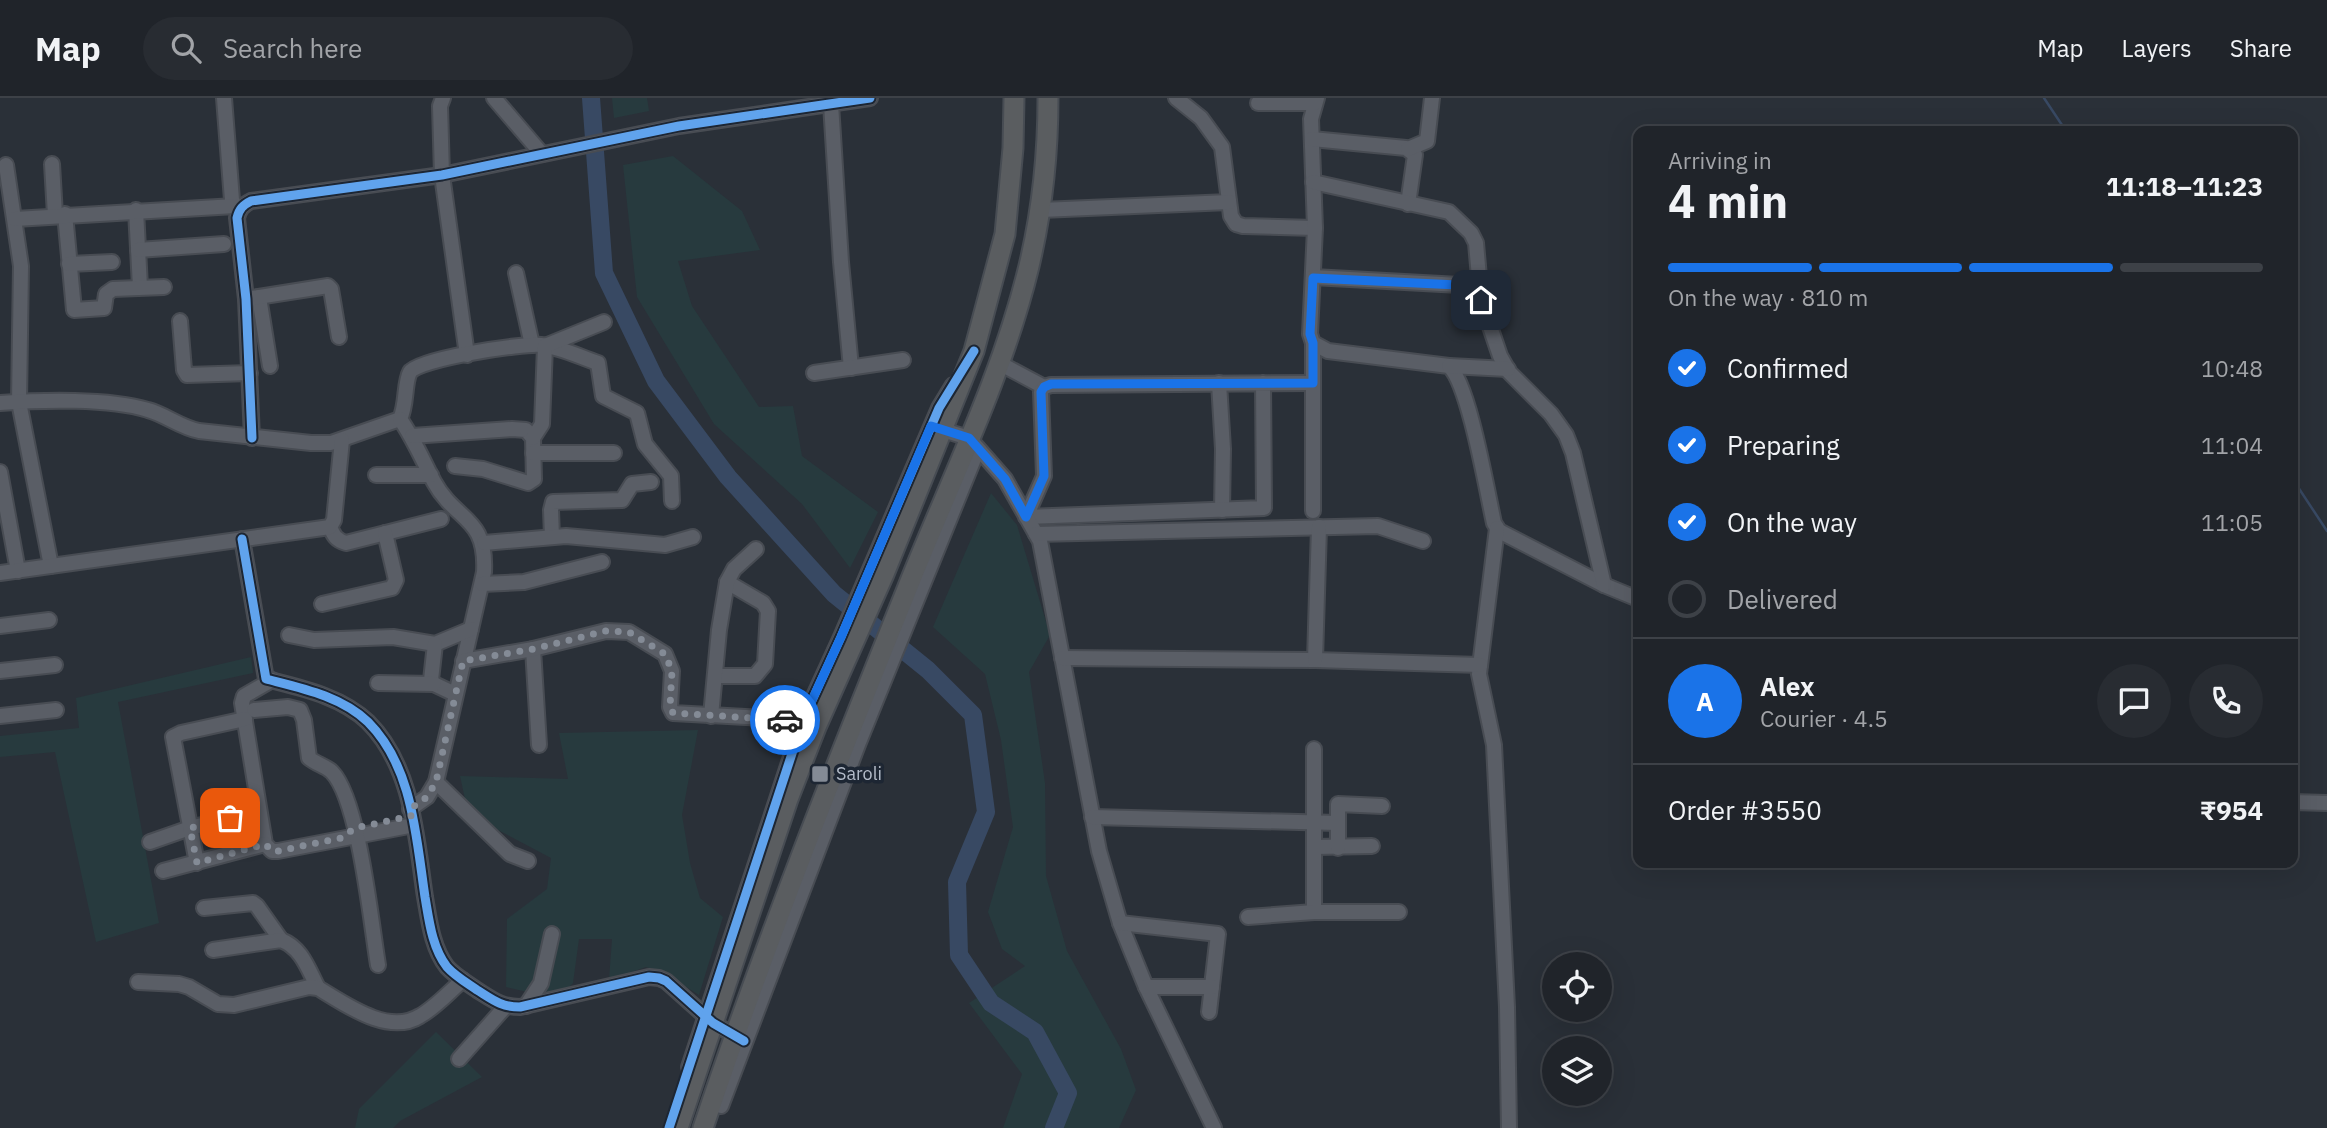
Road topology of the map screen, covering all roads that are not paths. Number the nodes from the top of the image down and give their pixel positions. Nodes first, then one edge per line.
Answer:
1 (223, 98) edge
2 (443, 98) edge
3 (494, 98) edge
4 (870, 98) edge
5 (1013, 98) edge
6 (1048, 98) edge
7 (1176, 98) edge
8 (1432, 98) edge
9 (1316, 101) edge
10 (1258, 103) dead end
11 (831, 104) junction
12 (1312, 139) junction
13 (1408, 149) junction
14 (542, 154) junction
15 (52, 164) dead end
16 (6, 165) dead end
17 (442, 175) junction
18 (1313, 182) junction
19 (1229, 202) junction
20 (1408, 204) junction
21 (237, 208) junction
22 (136, 210) junction
23 (1041, 210) junction
24 (60, 215) junction
25 (15, 219) junction
26 (1315, 228) junction
27 (224, 244) dead end
28 (138, 250) junction
29 (111, 262) dead end
30 (69, 264) junction
31 (516, 273) dead end
32 (1313, 278) junction
33 (1478, 286) junction
34 (164, 287) dead end
35 (140, 288) junction
36 (253, 298) junction
37 (180, 321) dead end
38 (604, 322) dead end
39 (340, 337) dead end
40 (1313, 343) junction
41 (538, 345) junction
42 (467, 355) junction
43 (903, 360) dead end
44 (999, 363) junction
45 (270, 366) dead end
46 (1449, 366) junction
47 (851, 368) junction
48 (1508, 369) junction
49 (250, 373) junction
50 (814, 373) dead end
51 (1219, 383) junction
52 (1263, 383) junction
53 (1313, 383) junction
54 (1044, 387) junction
55 (19, 402) junction
56 (0, 403) edge
57 (400, 419) junction
58 (937, 428) junction
59 (412, 436) junction
60 (252, 438) junction
61 (533, 438) junction
62 (342, 440) junction
63 (973, 443) junction
64 (533, 453) junction
65 (614, 453) dead end
66 (455, 466) dead end
67 (0, 472) edge
68 (376, 475) dead end
69 (431, 475) junction
70 (651, 482) dead end
71 (672, 501) dead end
72 (1222, 510) junction
73 (1313, 511) dead end
74 (1026, 517) junction
75 (441, 519) dead end
76 (330, 527) junction
77 (1319, 527) junction
78 (1501, 531) junction
79 (386, 533) junction
80 (1036, 534) junction
81 (552, 537) junction
82 (693, 537) dead end
83 (242, 539) junction
84 (1423, 541) dead end
85 (484, 543) junction
86 (756, 549) dead end
87 (602, 562) dead end
88 (51, 566) junction
89 (18, 570) junction
90 (0, 573) edge
91 (727, 582) junction
92 (482, 584) junction
93 (1604, 585) junction
94 (1633, 597) edge
95 (322, 604) dead end
96 (49, 620) dead end
97 (0, 626) edge
98 (471, 629) junction
99 (289, 635) dead end
100 (848, 642) junction
101 (435, 644) junction
102 (533, 649) junction
103 (1062, 658) junction
104 (1315, 660) junction
105 (463, 661) junction
106 (55, 665) dead end
107 (1480, 665) junction
108 (0, 671) edge
109 (715, 676) junction
110 (272, 680) junction
111 (378, 683) dead end
112 (434, 684) junction
113 (455, 694) junction
114 (57, 710) dead end
115 (249, 715) junction
116 (0, 716) edge
117 (706, 716) junction
118 (803, 720) junction
119 (539, 745) dead end
120 (1314, 749) dead end
121 (436, 782) junction
122 (2298, 802) edge
123 (2327, 803) edge
124 (1382, 806) dead end
125 (412, 817) junction
126 (1092, 817) junction
127 (230, 818) dead end
128 (1313, 823) junction
129 (1338, 823) junction
130 (190, 828) junction
131 (356, 832) junction
132 (150, 842) dead end
133 (265, 844) junction
134 (1372, 846) dead end
135 (1314, 847) junction
136 (1338, 848) junction
137 (528, 861) dead end
138 (197, 863) junction
139 (163, 871) dead end
140 (204, 908) dead end
141 (1314, 912) junction
142 (1399, 912) dead end
143 (1248, 917) dead end
144 (1120, 923) junction
145 (552, 934) dead end
146 (281, 940) junction
147 (213, 950) dead end
148 (377, 965) dead end
149 (463, 980) junction
150 (138, 982) dead end
151 (1212, 986) junction
152 (1146, 987) junction
153 (318, 988) junction
154 (500, 1004) junction
155 (526, 1006) junction
156 (1209, 1012) dead end
157 (709, 1019) junction
158 (739, 1039) junction
159 (459, 1059) dead end
160 (669, 1128) edge
161 (678, 1128) edge
162 (703, 1128) edge
163 (713, 1128) edge
164 (1214, 1128) edge
165 (1509, 1128) edge

1 - 21 street
2 - 17 street
3 - 14 street
4 - 11 street
5 - 58 highway
6 - 23 highway
7 - 19 street
8 - 13 street
9 - 10 street
9 - 12 street
11 - 14 street
11 - 47 street
12 - 13 street
12 - 18 street
13 - 20 street
14 - 17 street
15 - 24 street
16 - 25 street
17 - 21 street
17 - 42 street
18 - 20 street
18 - 26 street
19 - 23 street
19 - 26 street
20 - 33 street
21 - 22 street
21 - 36 street
22 - 24 street
22 - 28 street
23 - 44 highway
24 - 25 street
24 - 30 street
25 - 55 street
26 - 32 street
27 - 28 street
28 - 35 street
29 - 30 street
30 - 35 street
31 - 41 street
32 - 33 street
32 - 40 street
33 - 48 street
34 - 35 street
36 - 39 street
36 - 45 street
36 - 49 street
37 - 49 street
38 - 41 street
40 - 46 street
40 - 53 street
41 - 42 street
41 - 61 street
41 - 71 street
42 - 57 street
43 - 47 street
44 - 54 street
44 - 63 highway
46 - 48 street
46 - 78 street
47 - 50 street
48 - 93 street
49 - 60 street
51 - 52 street
51 - 54 street
51 - 72 street
52 - 53 street
52 - 72 street
53 - 73 street
54 - 74 street
55 - 56 street
55 - 60 street
55 - 88 street
57 - 59 street
57 - 62 street
58 - 63 street
58 - 100 highway
59 - 61 street
59 - 69 street
60 - 62 street
61 - 64 street
62 - 76 street
63 - 74 street
63 - 158 highway
64 - 65 street
64 - 66 street
67 - 89 street
68 - 69 street
69 - 85 street
70 - 81 street
72 - 74 street
74 - 80 street
75 - 79 street
76 - 79 street
76 - 83 street
77 - 80 street
77 - 84 street
77 - 104 street
78 - 93 street
78 - 107 street
79 - 95 street
80 - 103 street
81 - 82 street
81 - 85 street
83 - 88 street
83 - 110 street
85 - 92 street
86 - 91 street
87 - 92 street
88 - 89 street
89 - 90 street
91 - 109 street
91 - 109 street
92 - 98 street
93 - 94 street
96 - 97 street
98 - 101 street
98 - 105 street
99 - 101 street
100 - 118 street
100 - 157 highway
101 - 112 street
102 - 105 street
102 - 117 street
102 - 119 street
103 - 104 street
103 - 126 street
104 - 107 street
105 - 113 street
106 - 108 street
107 - 165 street
109 - 117 street
110 - 115 street
110 - 125 street
111 - 112 street
112 - 113 street
113 - 121 street
114 - 116 street
115 - 130 street
115 - 131 street
115 - 133 street
117 - 118 street
118 - 157 street
120 - 128 street
121 - 125 street
121 - 137 street
122 - 123 street
124 - 129 street
125 - 131 street
125 - 149 street
126 - 128 street
126 - 144 street
127 - 130 street
128 - 129 street
128 - 135 street
129 - 136 street
130 - 132 street
130 - 138 street
131 - 133 street
131 - 148 street
133 - 138 street
134 - 136 street
135 - 136 street
135 - 141 street
138 - 139 street
140 - 146 street
141 - 142 street
141 - 143 street
144 - 151 street
144 - 152 street
145 - 155 street
146 - 147 street
146 - 153 street
149 - 153 street
149 - 154 street
150 - 153 street
151 - 152 street
151 - 156 street
152 - 164 street
154 - 155 street
154 - 159 street
155 - 157 street
157 - 158 street
157 - 160 street
157 - 161 highway
158 - 162 highway
158 - 163 street

